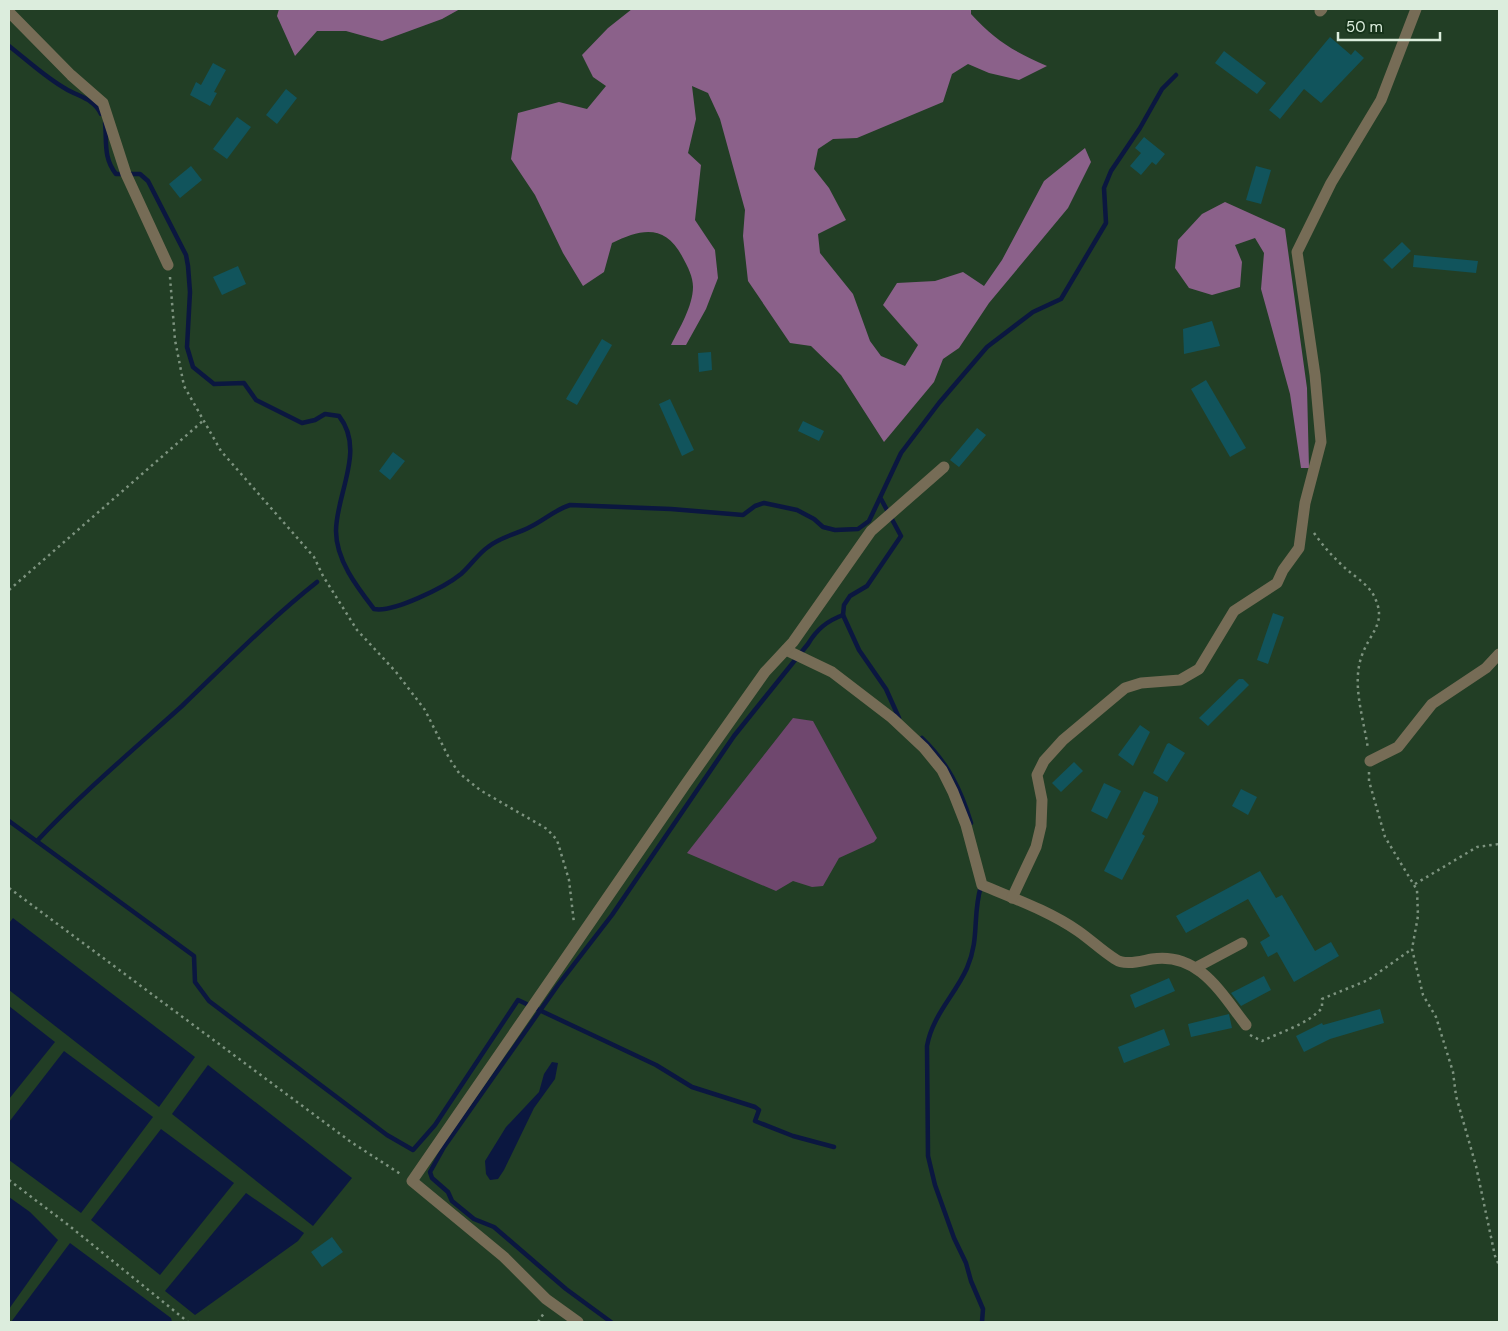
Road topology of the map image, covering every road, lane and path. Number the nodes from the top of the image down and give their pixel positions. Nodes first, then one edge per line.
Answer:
1 (1416, 9) edge
2 (9, 12) edge
3 (168, 265) joint
4 (204, 420) junction
5 (944, 467) dead end
6 (1304, 512) junction
7 (9, 590) edge
8 (786, 650) junction
9 (1499, 654) edge
10 (1370, 761) junction
11 (1499, 844) edge
12 (1415, 884) junction
13 (9, 888) edge
14 (1012, 898) junction
15 (577, 939) junction
16 (1242, 943) dead end
17 (1412, 949) junction
18 (1197, 967) junction
19 (1246, 1025) joint
20 (9, 1180) edge
21 (412, 1181) junction
22 (1499, 1265) edge
23 (188, 1322) edge
24 (578, 1322) edge

1 - 6 street
2 - 3 street
3 - 4 path
4 - 7 path
4 - 15 path
5 - 8 street
6 - 10 path
6 - 14 street
8 - 14 street
8 - 15 street
9 - 10 street
10 - 12 path
11 - 12 path
12 - 17 path
13 - 21 path
14 - 18 street
15 - 21 street
16 - 18 street
17 - 19 path
17 - 22 path
18 - 19 street
20 - 23 path
21 - 24 street

